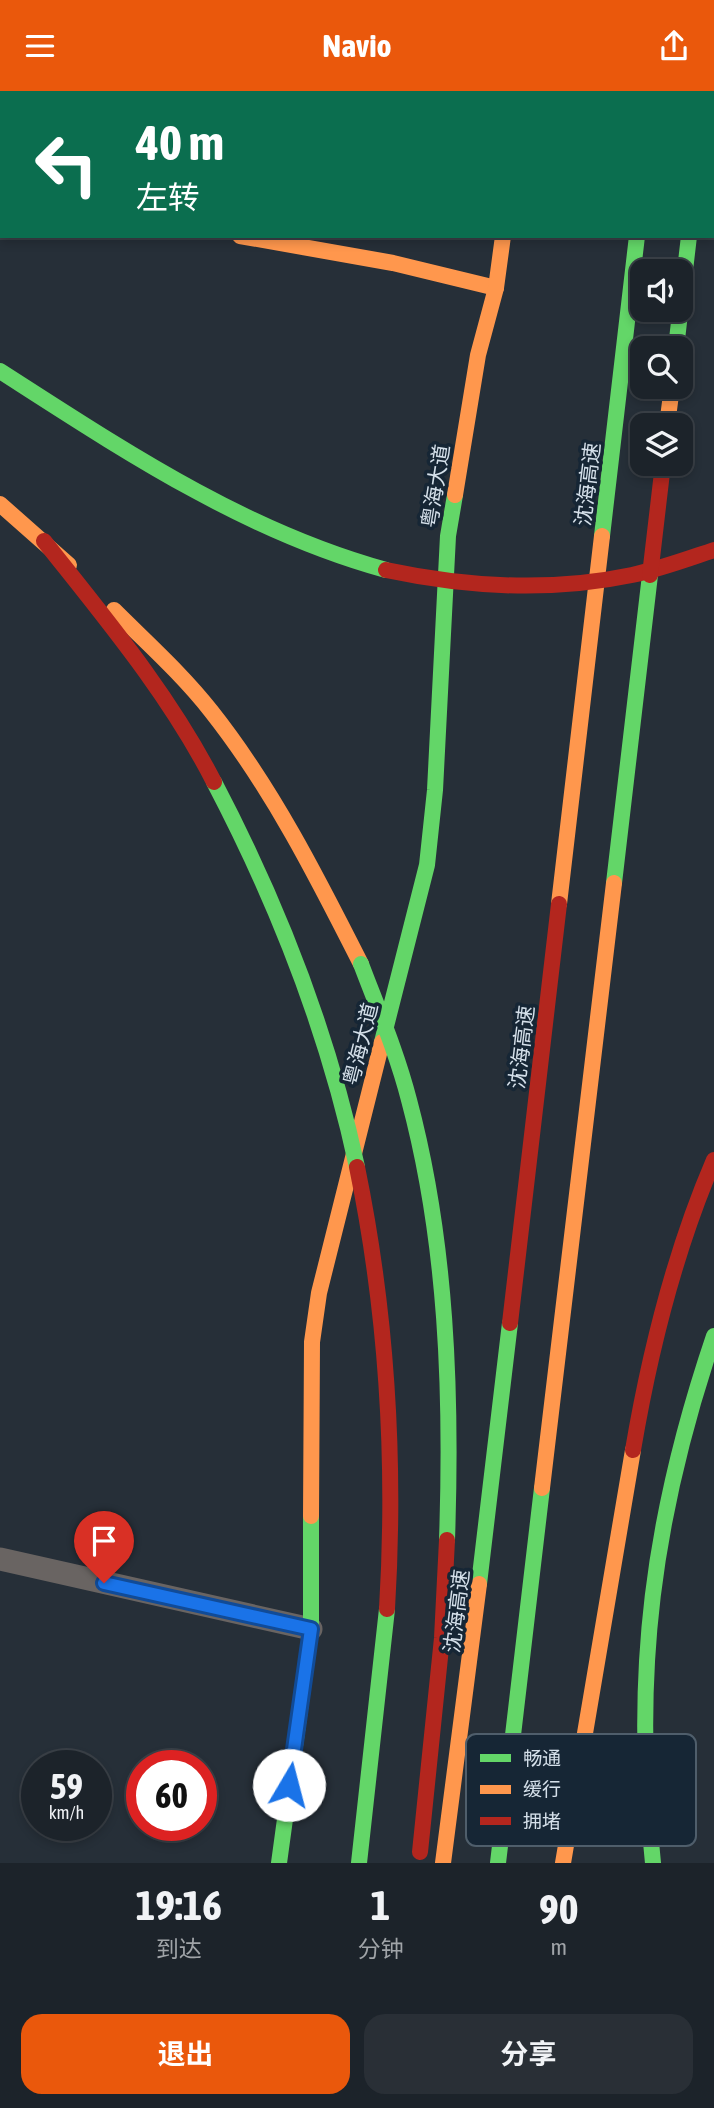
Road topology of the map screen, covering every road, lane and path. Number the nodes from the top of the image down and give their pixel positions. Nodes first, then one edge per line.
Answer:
1 (251, 238) edge
2 (503, 238) edge
3 (637, 238) edge
4 (690, 238) edge
5 (496, 288) junction
6 (678, 336) edge
7 (0, 371) edge
8 (662, 476) edge
9 (0, 504) edge
10 (44, 541) junction
11 (714, 550) edge
12 (714, 1160) edge
13 (714, 1336) edge
14 (0, 1559) edge
15 (311, 1629) junction
16 (513, 1734) edge
17 (584, 1734) edge
18 (643, 1734) edge
19 (279, 1863) edge
20 (359, 1863) edge
21 (419, 1863) edge
22 (443, 1863) edge

1 - 5 main road
2 - 5 main road, 粤海大道
3 - 22 main road, 沈海高速, bridge
4 - 6 main road
5 - 15 main road, 粤海大道
7 - 11 main road, bridge
8 - 16 main road, bridge
9 - 10 main road
10 - 20 main road, bridge
10 - 21 main road, bridge
12 - 17 main road
13 - 18 main road
14 - 15 street
15 - 19 main road, 粤海大道

